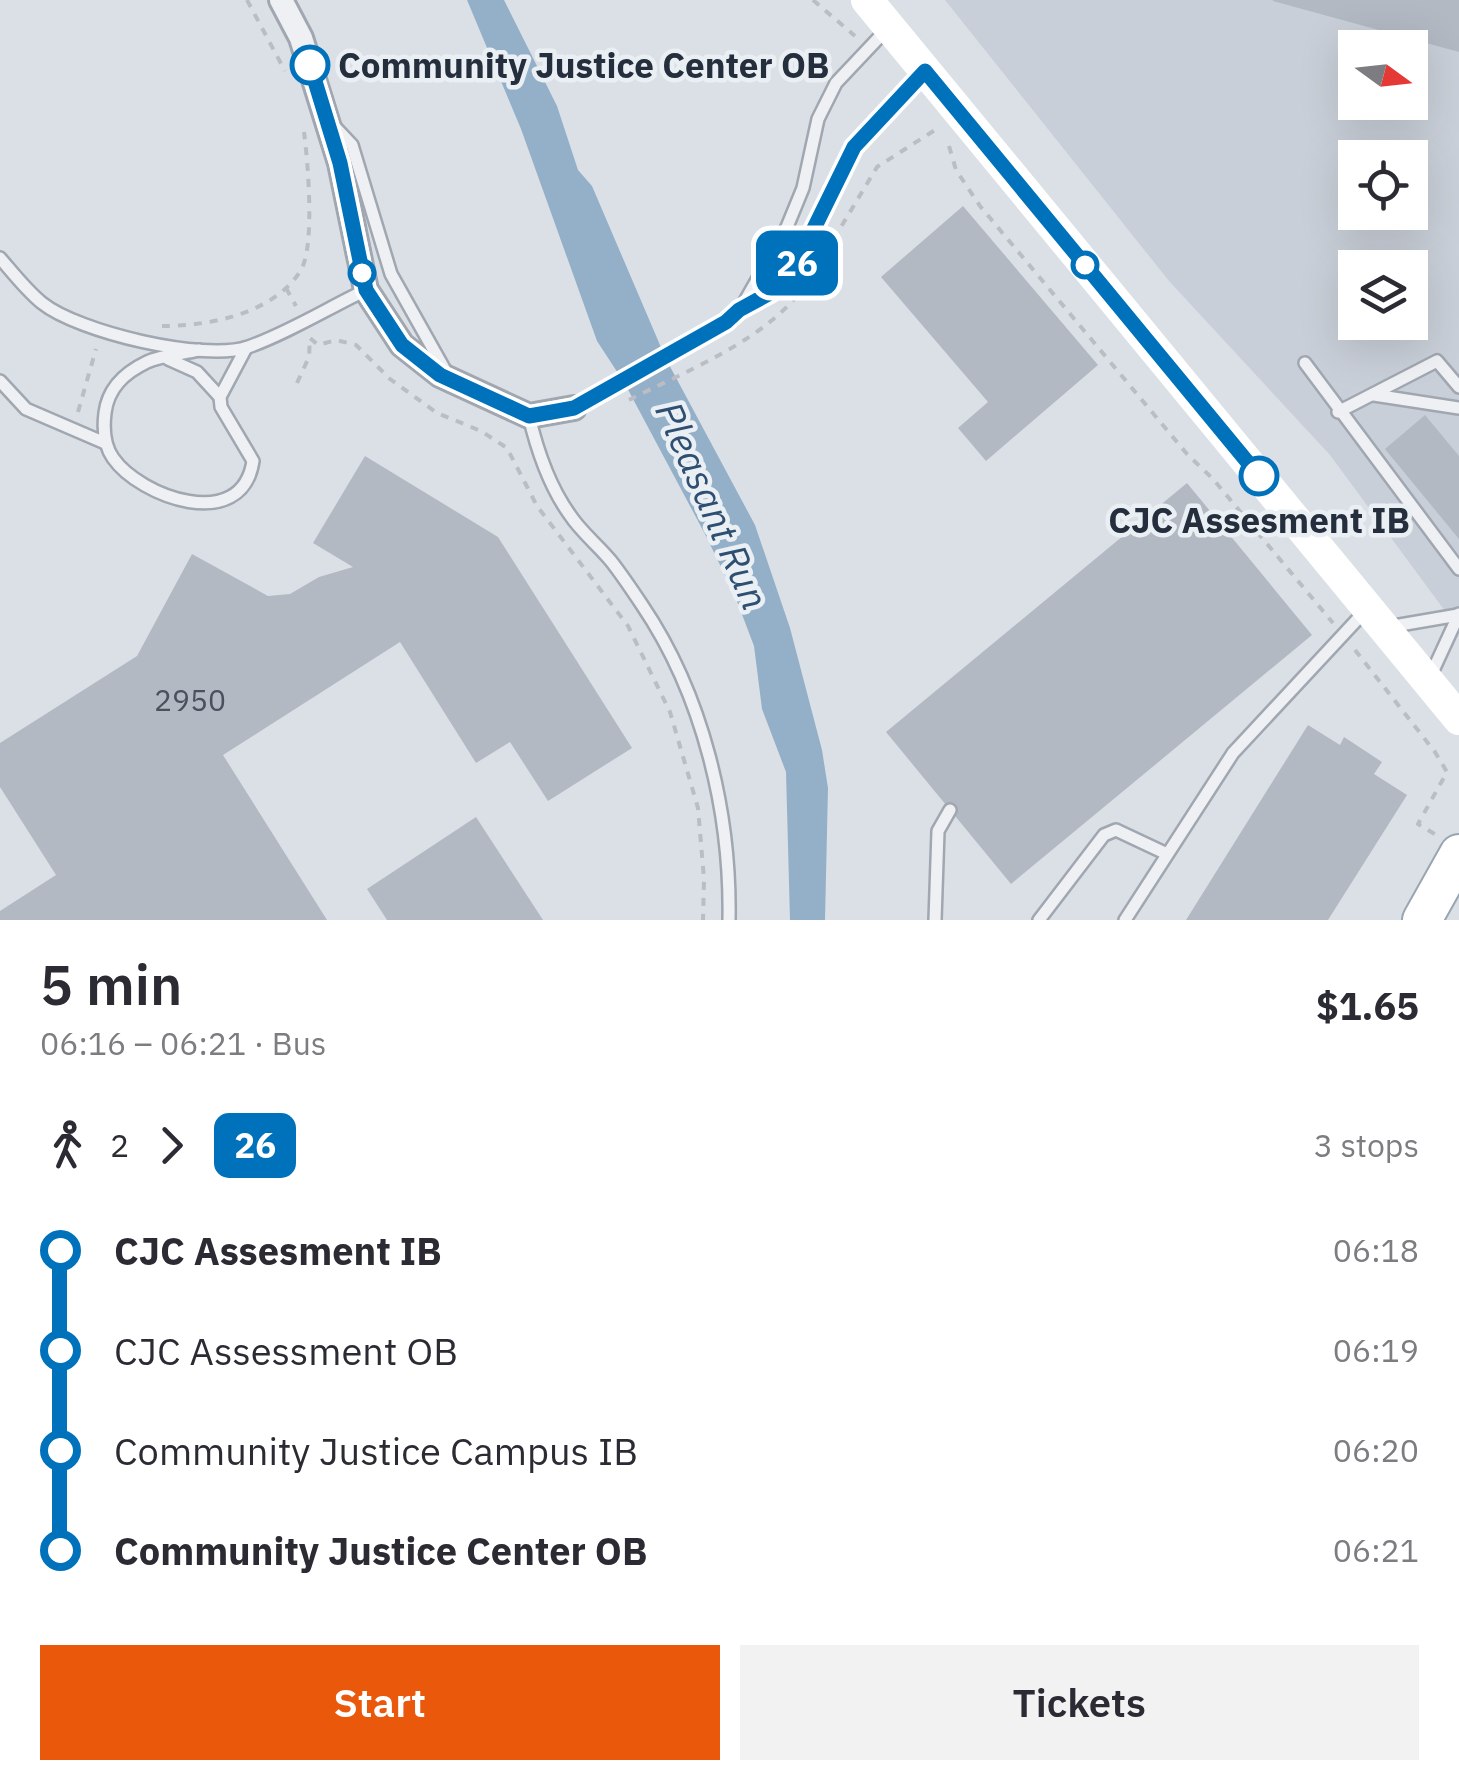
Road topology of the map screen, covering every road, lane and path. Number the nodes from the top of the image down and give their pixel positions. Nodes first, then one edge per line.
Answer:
1 (247, 0) edge
2 (281, 0) edge
3 (813, 0) edge
4 (867, 0) edge
5 (878, 38) junction
6 (290, 82) dead end
7 (915, 83) junction
8 (326, 118) junction
9 (302, 123) dead end
10 (935, 130) junction
11 (0, 258) edge
12 (286, 288) junction
13 (366, 290) junction
14 (295, 304) dead end
15 (739, 310) junction
16 (161, 326) dead end
17 (98, 340) dead end
18 (246, 348) junction
19 (200, 350) junction
20 (164, 358) junction
21 (1304, 363) dead end
22 (450, 380) junction
23 (0, 381) edge
24 (297, 383) dead end
25 (1459, 387) edge
26 (1373, 395) junction
27 (220, 397) junction
28 (614, 407) dead end
29 (574, 408) joint
30 (1459, 408) edge
31 (1338, 412) junction
32 (529, 416) junction
33 (76, 418) dead end
34 (106, 443) junction
35 (1459, 568) edge
36 (1459, 615) edge
37 (1376, 618) junction
38 (1343, 635) junction
39 (1428, 681) junction
40 (1459, 718) edge
41 (950, 810) dead end
42 (1452, 847) edge
43 (1168, 854) junction
44 (702, 920) edge
45 (728, 920) edge
46 (936, 920) edge
47 (1038, 920) edge
48 (1125, 920) edge
49 (1422, 920) edge

1 - 6 path
2 - 8 street
3 - 5 path
4 - 5 street
5 - 7 street
5 - 15 lane
7 - 10 path
7 - 15 lane
7 - 37 street
8 - 13 street
8 - 22 lane
9 - 12 path
10 - 28 path
10 - 38 path
11 - 19 lane
12 - 14 path
12 - 16 path
13 - 18 lane
13 - 22 street
15 - 29 lane
17 - 33 path
18 - 19 lane
18 - 27 lane
19 - 20 lane
20 - 27 lane
20 - 34 lane
21 - 31 lane
22 - 32 street
23 - 34 lane
24 - 44 path
25 - 26 lane
26 - 30 lane
26 - 31 lane
27 - 34 lane
29 - 32 street
31 - 35 lane
32 - 45 lane
36 - 37 lane
36 - 39 lane
37 - 38 lane
37 - 39 street
38 - 42 path
38 - 43 lane
39 - 40 street
41 - 46 lane
42 - 49 main road
43 - 47 lane
43 - 48 lane

